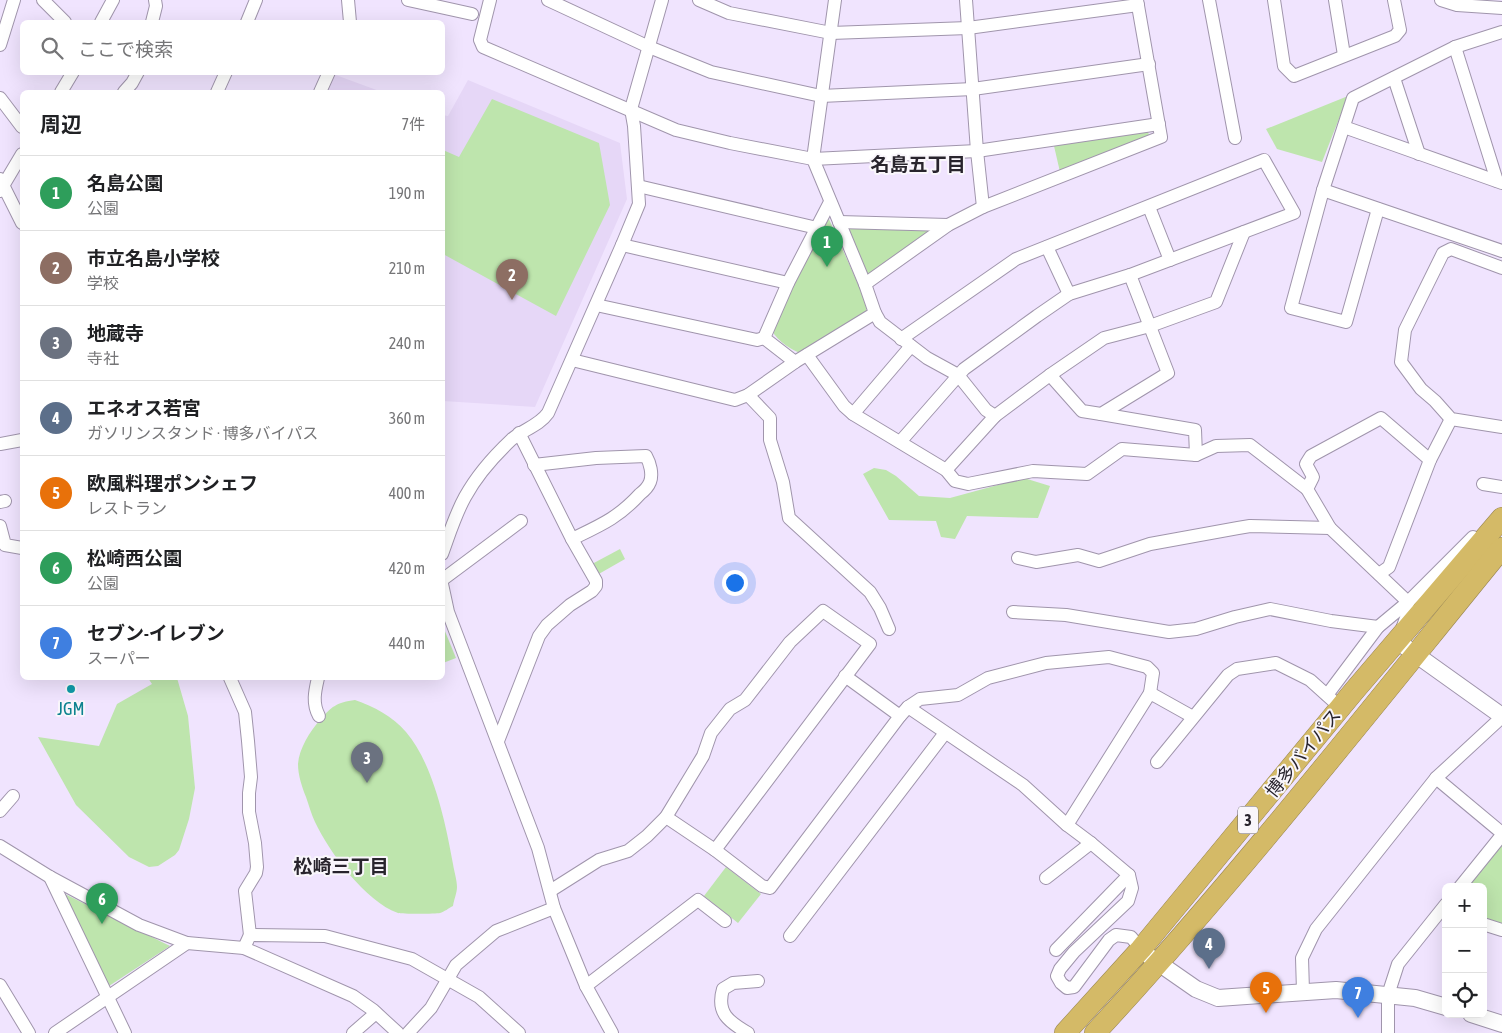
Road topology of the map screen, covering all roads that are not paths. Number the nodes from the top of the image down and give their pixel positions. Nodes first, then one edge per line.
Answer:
1 (14, 0) edge
2 (43, 0) edge
3 (113, 0) edge
4 (155, 0) edge
5 (256, 0) edge
6 (348, 0) edge
7 (408, 0) edge
8 (490, 0) edge
9 (548, 0) edge
10 (662, 0) edge
11 (699, 0) edge
12 (835, 0) edge
13 (966, 0) edge
14 (1209, 0) edge
15 (1274, 0) edge
16 (1336, 0) edge
17 (1394, 0) edge
18 (1444, 0) edge
19 (1137, 2) edge
20 (1502, 8) edge
21 (472, 14) dead end
22 (63, 20) edge
23 (102, 20) edge
24 (152, 20) edge
25 (248, 20) edge
26 (350, 20) edge
27 (968, 28) junction
28 (1502, 32) edge
29 (831, 34) junction
30 (0, 44) edge
31 (649, 47) junction
32 (1454, 47) junction
33 (1344, 55) junction
34 (1149, 64) junction
35 (72, 75) edge
36 (136, 75) edge
37 (225, 75) edge
38 (328, 75) edge
39 (1394, 78) junction
40 (972, 89) junction
41 (64, 90) edge
42 (126, 90) edge
43 (219, 90) edge
44 (321, 90) edge
45 (821, 96) junction
46 (0, 98) edge
47 (631, 110) junction
48 (20, 124) edge
49 (1159, 124) junction
50 (1344, 127) junction
51 (1235, 138) dead end
52 (977, 151) junction
53 (1419, 154) junction
54 (20, 157) edge
55 (813, 159) junction
56 (1500, 182) edge
57 (1, 185) edge
58 (638, 186) junction
59 (1323, 190) junction
60 (830, 202) junction
61 (1149, 206) junction
62 (984, 207) junction
63 (1378, 209) junction
64 (1294, 213) junction
65 (20, 219) edge
66 (839, 222) junction
67 (1314, 222) junction
68 (948, 225) junction
69 (816, 228) junction
70 (1244, 232) junction
71 (622, 245) junction
72 (1047, 247) junction
73 (1502, 252) edge
74 (1170, 260) junction
75 (1502, 268) edge
76 (1130, 275) junction
77 (788, 283) junction
78 (864, 284) junction
79 (1069, 294) junction
80 (596, 305) junction
81 (875, 313) junction
82 (1150, 326) junction
83 (764, 338) junction
84 (906, 342) junction
85 (807, 355) junction
86 (572, 360) junction
87 (794, 362) junction
88 (958, 375) junction
89 (1050, 375) junction
90 (748, 395) junction
91 (853, 414) junction
92 (1101, 414) junction
93 (995, 416) junction
94 (1451, 419) junction
95 (1502, 427) edge
96 (519, 433) junction
97 (20, 440) edge
98 (900, 442) junction
99 (0, 444) edge
100 (1196, 455) junction
101 (1430, 460) junction
102 (534, 465) junction
103 (946, 470) junction
104 (1502, 476) edge
105 (1502, 480) edge
106 (1483, 484) dead end
107 (1502, 486) edge
108 (1307, 489) junction
109 (1502, 518) edge
110 (521, 521) dead end
111 (0, 526) edge
112 (1330, 528) junction
113 (1480, 530) dead end
114 (572, 539) junction
115 (445, 547) edge
116 (20, 548) edge
117 (1502, 548) edge
118 (1018, 558) dead end
119 (1379, 574) junction
120 (445, 578) edge
121 (445, 598) edge
122 (1408, 602) junction
123 (1013, 612) dead end
124 (1378, 627) junction
125 (889, 629) dead end
126 (1397, 641) junction
127 (1416, 654) junction
128 (845, 676) junction
129 (231, 680) edge
130 (318, 680) edge
131 (1150, 693) junction
132 (1334, 701) junction
133 (904, 711) junction
134 (319, 716) dead end
135 (1193, 716) junction
136 (1502, 716) edge
137 (945, 733) junction
138 (498, 741) junction
139 (1157, 762) dead end
140 (1436, 778) junction
141 (13, 796) dead end
142 (0, 811) edge
143 (666, 817) junction
144 (1067, 825) junction
145 (1502, 834) edge
146 (1091, 842) junction
147 (0, 846) edge
148 (715, 850) junction
149 (1129, 875) junction
150 (50, 877) junction
151 (1046, 878) dead end
152 (1463, 883) edge
153 (550, 891) junction
154 (554, 908) junction
155 (1442, 912) edge
156 (725, 921) dead end
157 (1487, 925) edge
158 (1502, 930) edge
159 (250, 935) junction
160 (790, 936) dead end
161 (187, 943) junction
162 (244, 948) junction
163 (1141, 949) junction
164 (1056, 950) dead end
165 (1159, 964) junction
166 (448, 978) junction
167 (758, 981) dead end
168 (0, 985) edge
169 (586, 986) junction
170 (1303, 991) junction
171 (1388, 995) junction
172 (108, 996) junction
173 (1442, 1006) edge
174 (376, 1012) junction
175 (1484, 1018) edge
176 (1502, 1024) edge
177 (29, 1033) edge
178 (55, 1033) edge
179 (126, 1033) edge
180 (353, 1033) edge
181 (398, 1033) edge
182 (408, 1033) edge
183 (519, 1033) edge
184 (612, 1033) edge
185 (748, 1033) edge
186 (1064, 1033) edge
187 (1095, 1033) edge
188 (1388, 1033) edge

1 - 30 street
2 - 22 street
3 - 23 street
4 - 24 street
5 - 25 street
6 - 26 street
7 - 21 street
8 - 47 street
9 - 31 street
10 - 31 street
11 - 29 street
12 - 29 street
13 - 27 street
14 - 51 street
15 - 33 street
16 - 33 street
17 - 33 street
18 - 20 street
19 - 27 street
19 - 34 street
27 - 29 street
27 - 40 street
28 - 32 street
29 - 45 street
31 - 45 street
31 - 47 street
32 - 39 street
32 - 56 street
34 - 40 street
34 - 49 street
35 - 41 street
36 - 42 street
37 - 43 street
38 - 44 street
39 - 50 street
39 - 53 street
40 - 45 street
40 - 52 street
45 - 55 street
46 - 48 street
47 - 55 street
47 - 58 street
49 - 52 street
49 - 62 street
50 - 53 street
50 - 59 street
52 - 55 street
52 - 62 street
53 - 56 street
54 - 57 street
55 - 60 street
57 - 65 street
58 - 69 street
58 - 71 street
59 - 63 street
59 - 67 street
60 - 66 street
60 - 69 street
61 - 64 street
61 - 72 street
61 - 74 street
62 - 68 street
63 - 67 street
63 - 73 street
64 - 67 street
64 - 70 street
66 - 68 street
66 - 78 street
68 - 78 street
69 - 77 street
70 - 74 street
70 - 82 street
71 - 77 street
71 - 80 street
72 - 79 street
72 - 84 street
74 - 76 street
75 - 94 street
76 - 79 street
76 - 82 street
77 - 83 street
78 - 81 street
79 - 88 street
80 - 83 street
80 - 86 street
81 - 84 street
81 - 85 street
82 - 89 street
82 - 92 street
83 - 87 street
84 - 88 street
84 - 91 street
85 - 87 street
85 - 91 street
86 - 90 street
86 - 96 street
87 - 90 street
88 - 93 street
88 - 98 street
89 - 92 street
89 - 93 street
90 - 125 street
91 - 98 street
92 - 100 street
93 - 103 street
94 - 95 street
94 - 101 street
96 - 102 street
96 - 115 street
97 - 99 street
98 - 103 street
100 - 103 street
100 - 108 street
101 - 108 street
101 - 119 street
102 - 114 street
102 - 114 street
104 - 105 street
106 - 107 street
108 - 112 street
109 - 126 highway, 博多バイパス / 3
110 - 120 street
111 - 116 street
112 - 118 street
112 - 119 street
113 - 122 street
114 - 138 street
117 - 127 highway, 博多バイパス / 3
119 - 122 street
121 - 138 street
122 - 124 street
122 - 126 street
123 - 124 street
124 - 132 street
126 - 127 street
126 - 132 highway, 博多バイパス / 3
127 - 136 street
127 - 165 highway, 博多バイパス / 3
128 - 133 street
128 - 143 street
128 - 148 street
129 - 159 street
130 - 134 street
131 - 133 street
131 - 135 street
131 - 144 street
132 - 135 street
132 - 163 highway, 博多バイパス / 3
133 - 137 street
133 - 148 street
135 - 139 street
136 - 140 street
137 - 144 street
137 - 160 street
138 - 153 street
140 - 145 street
140 - 170 street
141 - 142 street
143 - 148 street
143 - 153 street
144 - 146 street
145 - 152 street
146 - 149 street
146 - 151 street
147 - 150 street
149 - 163 street
149 - 164 street
150 - 161 street
150 - 172 street
153 - 154 street
154 - 166 street
154 - 169 street
155 - 171 street
156 - 169 street
157 - 158 street
159 - 162 street
159 - 166 street
161 - 162 street
161 - 172 street
162 - 174 street
163 - 165 street
163 - 186 highway, 博多バイパス / 3
165 - 170 street
165 - 187 highway, 博多バイパス / 3
166 - 182 street
166 - 183 street
167 - 185 street
168 - 177 street
169 - 184 street
170 - 171 street
171 - 173 street
171 - 188 street
172 - 178 street
172 - 179 street
174 - 180 street
174 - 181 street
175 - 176 street

